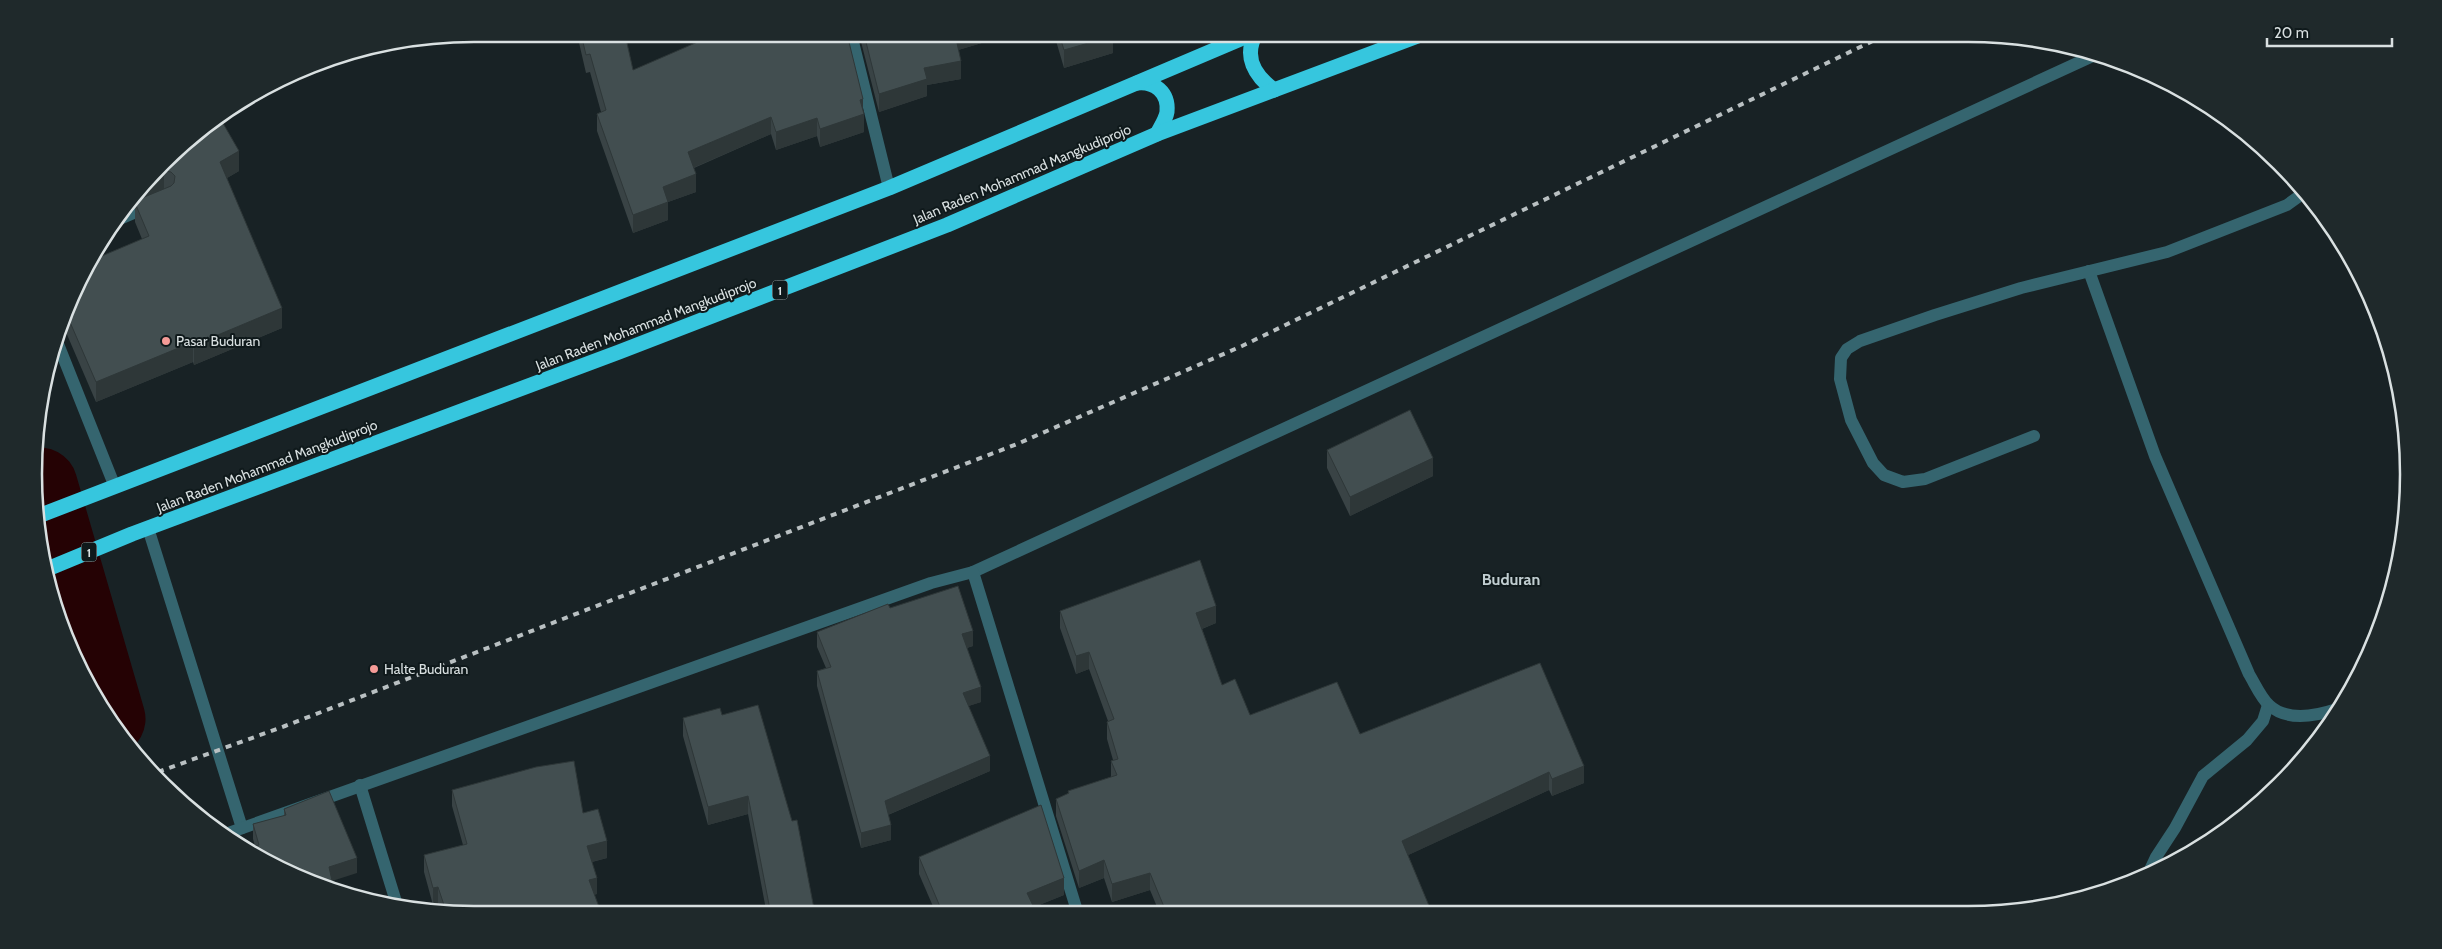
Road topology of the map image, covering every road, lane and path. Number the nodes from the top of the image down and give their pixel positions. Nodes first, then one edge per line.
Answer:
1 (853, 42) edge
2 (1233, 42) edge
3 (1252, 42) edge
4 (1402, 42) edge
5 (2086, 59) edge
6 (1133, 84) junction
7 (1274, 90) junction
8 (1157, 134) junction
9 (889, 188) junction
10 (2298, 197) edge
11 (158, 203) edge
12 (130, 215) edge
13 (2089, 271) junction
14 (61, 351) edge
15 (2034, 436) dead end
16 (112, 488) junction
17 (44, 514) edge
18 (148, 528) junction
19 (53, 567) edge
20 (973, 572) junction
21 (2268, 705) junction
22 (2329, 711) edge
23 (360, 785) junction
24 (242, 828) junction
25 (231, 832) edge
26 (2153, 865) edge
27 (395, 899) edge
28 (1076, 906) edge

1 - 9 street
2 - 6 highway
3 - 7 highway
4 - 7 highway, Jalan Raden Mohammad Mangkudiprojo / 1
5 - 20 street
6 - 8 highway
6 - 9 highway
7 - 8 highway, Jalan Raden Mohammad Mangkudiprojo / 1
8 - 18 highway, Jalan Raden Mohammad Mangkudiprojo / 1
9 - 16 highway
10 - 13 street
11 - 12 street
13 - 15 street
13 - 21 street
14 - 16 street
16 - 17 highway
18 - 19 highway, Jalan Raden Mohammad Mangkudiprojo / 1
18 - 24 street
20 - 23 street
20 - 28 street
21 - 22 street
21 - 26 street
23 - 24 street
23 - 27 street
24 - 25 street

